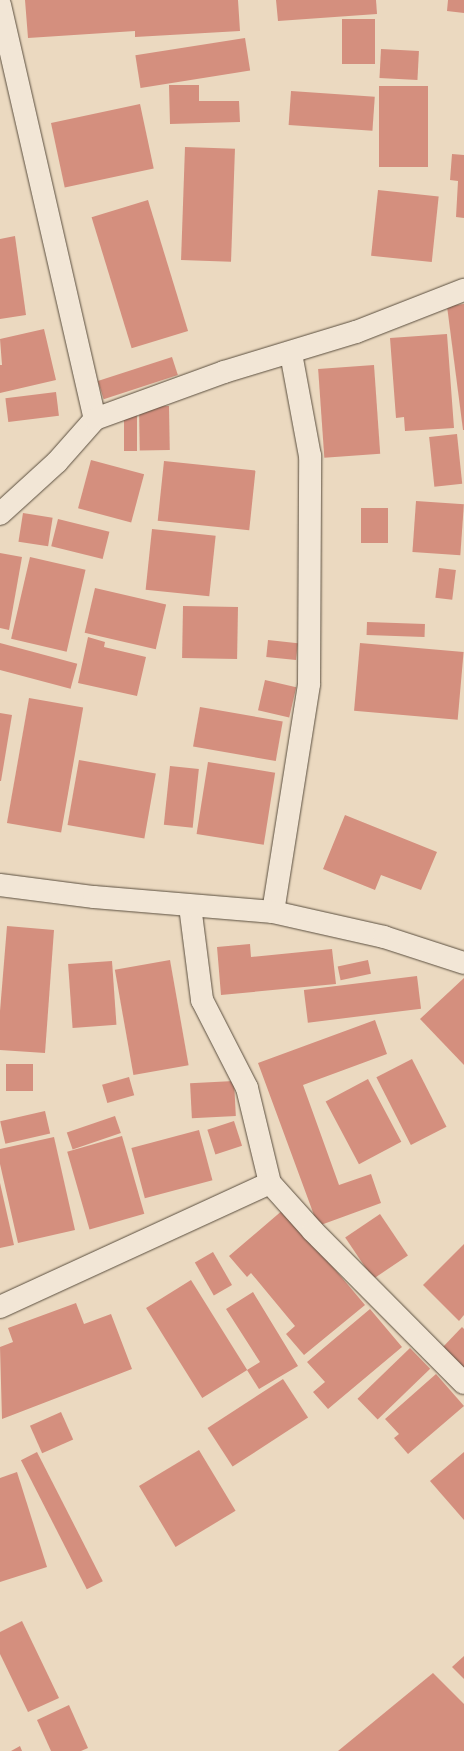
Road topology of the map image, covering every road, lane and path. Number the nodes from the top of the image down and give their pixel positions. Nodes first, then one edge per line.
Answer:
1 (0, 5) edge
2 (464, 290) edge
3 (291, 353) junction
4 (95, 419) junction
5 (0, 514) edge
6 (0, 885) edge
7 (190, 906) junction
8 (273, 912) junction
9 (464, 963) edge
10 (270, 1183) junction
11 (0, 1307) edge
12 (464, 1383) edge

1 - 4 street
2 - 3 street
3 - 4 street
3 - 8 street
4 - 5 street
6 - 7 street
7 - 8 street
7 - 10 street
8 - 9 street
10 - 11 street
10 - 12 street

